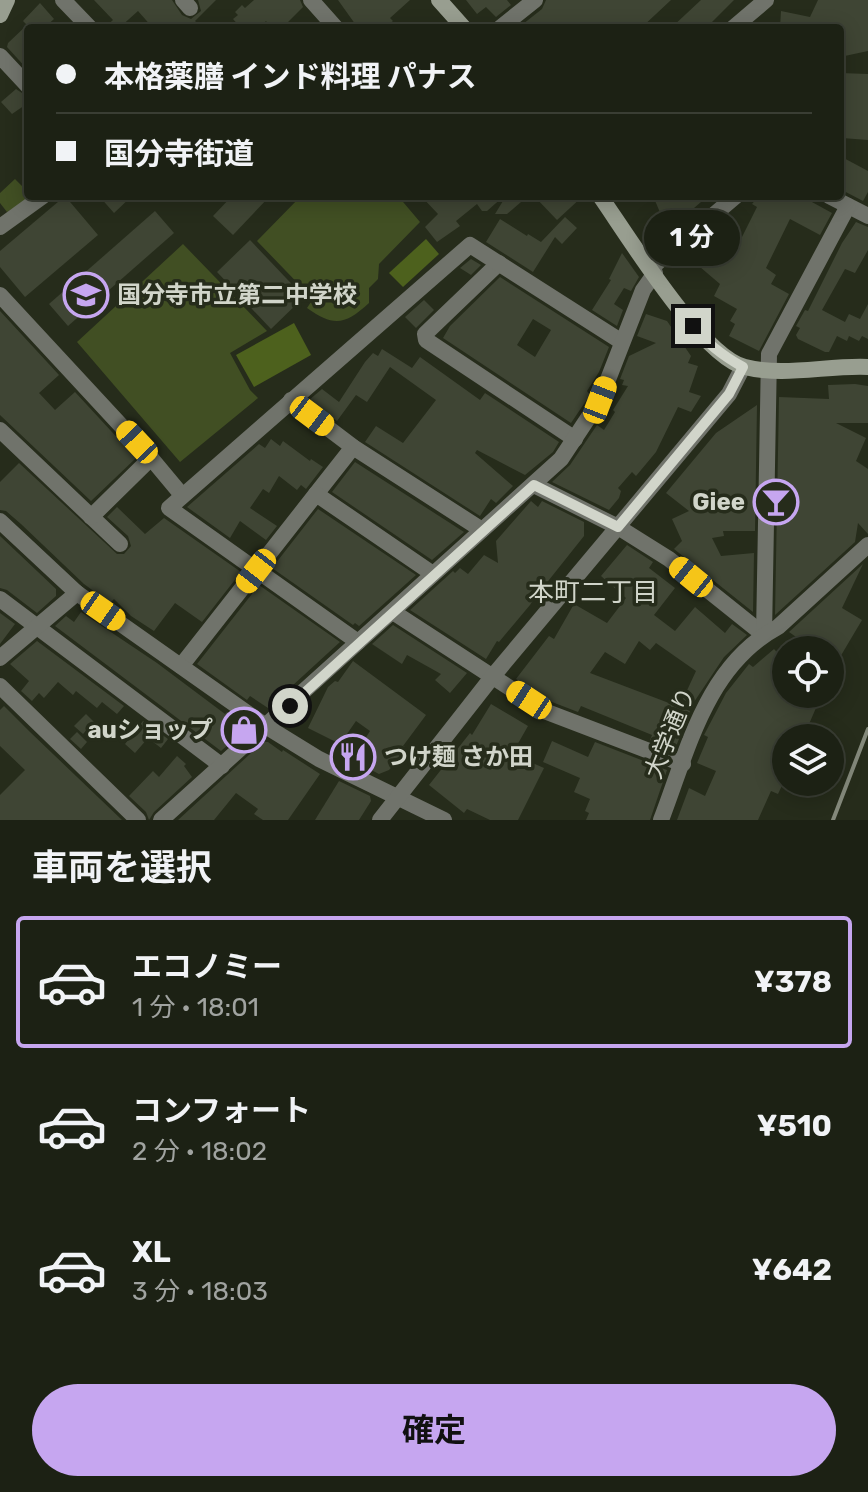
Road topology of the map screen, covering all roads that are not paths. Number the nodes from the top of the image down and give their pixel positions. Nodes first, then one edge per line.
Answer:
1 (7, 0) edge
2 (63, 0) edge
3 (311, 0) edge
4 (439, 0) edge
5 (535, 0) edge
6 (766, 0) edge
7 (0, 15) edge
8 (86, 24) edge
9 (332, 24) edge
10 (460, 24) edge
11 (505, 24) edge
12 (738, 24) edge
13 (0, 56) edge
14 (24, 82) edge
15 (37, 200) edge
16 (603, 200) edge
17 (732, 200) edge
18 (837, 200) edge
19 (848, 206) junction
20 (868, 216) edge
21 (0, 227) edge
22 (499, 263) junction
23 (653, 270) junction
24 (0, 295) edge
25 (622, 342) junction
26 (743, 367) junction
27 (868, 367) edge
28 (769, 370) junction
29 (291, 400) junction
30 (0, 430) edge
31 (575, 439) junction
32 (353, 447) junction
33 (151, 458) junction
34 (534, 485) junction
35 (181, 494) junction
36 (316, 494) junction
37 (91, 517) junction
38 (0, 521) edge
39 (618, 527) junction
40 (482, 530) junction
41 (120, 544) dead end
42 (868, 545) edge
43 (256, 571) junction
44 (433, 574) junction
45 (77, 593) junction
46 (0, 599) edge
47 (393, 612) junction
48 (37, 627) junction
49 (764, 635) junction
50 (358, 642) junction
51 (0, 658) edge
52 (181, 666) junction
53 (493, 676) junction
54 (0, 686) edge
55 (267, 727) junction
56 (683, 764) junction
57 (222, 766) junction
58 (397, 796) junction
59 (138, 820) edge
60 (161, 820) edge
61 (380, 820) edge
62 (444, 820) edge
63 (661, 820) edge

1 - 7 main road
2 - 8 street
3 - 9 street
4 - 10 main road
5 - 11 street
6 - 12 street
13 - 14 street
15 - 21 street
16 - 23 main road
17 - 23 street
18 - 19 street
19 - 20 street
19 - 28 street
22 - 25 street
22 - 29 street
22 - 31 street
23 - 25 street
23 - 26 main road
24 - 33 street
25 - 31 street
26 - 28 main road
26 - 39 street
27 - 28 main road
28 - 49 street
29 - 32 street
29 - 35 street
30 - 37 street
31 - 34 street
32 - 36 street
32 - 40 street
33 - 35 street
33 - 37 street
34 - 39 street
34 - 40 street
35 - 43 street
36 - 43 street
36 - 44 street
37 - 41 street
38 - 45 street
39 - 49 street
39 - 53 street
40 - 44 street
42 - 49 street, 大学通り
43 - 50 street
43 - 52 street
44 - 47 street
45 - 48 street
45 - 52 street
46 - 48 street
47 - 50 street
47 - 53 street
48 - 51 street
48 - 57 street
49 - 56 street, 大学通り
50 - 55 street
52 - 55 street
53 - 56 street
53 - 58 street
54 - 59 street
55 - 57 street
55 - 58 street
56 - 63 street, 大学通り
57 - 60 street
58 - 61 street
58 - 62 street

